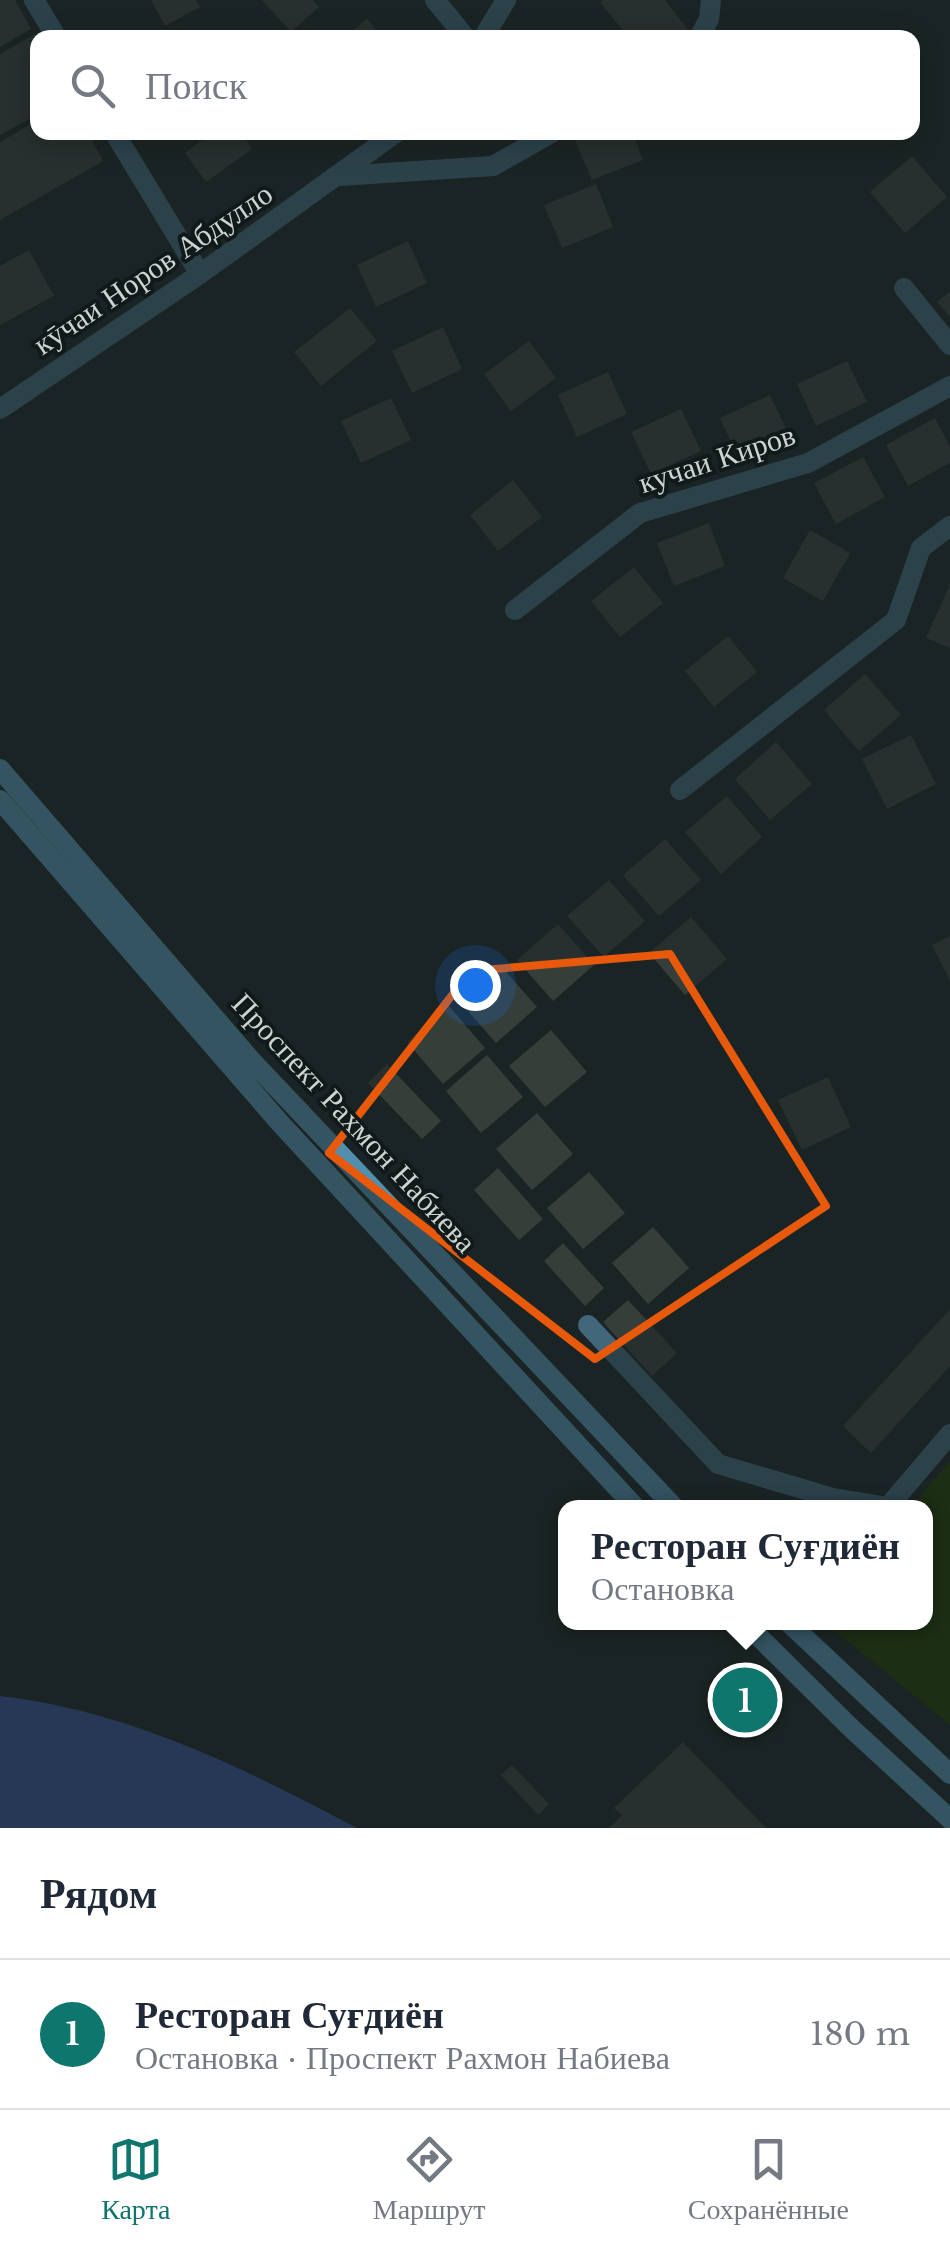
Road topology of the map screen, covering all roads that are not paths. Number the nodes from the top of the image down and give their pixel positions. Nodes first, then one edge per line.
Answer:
1 (34, 0) edge
2 (435, 0) edge
3 (506, 0) edge
4 (711, 0) edge
5 (52, 30) edge
6 (459, 30) edge
7 (489, 30) edge
8 (703, 30) edge
9 (119, 140) edge
10 (387, 140) edge
11 (539, 140) edge
12 (339, 176) junction
13 (200, 274) junction
14 (904, 288) dead end
15 (950, 345) edge
16 (950, 386) edge
17 (0, 409) edge
18 (950, 526) edge
19 (515, 610) dead end
20 (0, 770) edge
21 (680, 790) dead end
22 (0, 800) edge
23 (588, 1324) dead end
24 (948, 1441) edge
25 (629, 1500) edge
26 (668, 1500) edge
27 (845, 1500) edge
28 (894, 1500) edge
29 (752, 1630) edge
30 (778, 1630) edge
31 (795, 1630) edge
32 (765, 1644) junction
33 (950, 1774) edge
34 (950, 1818) edge

1 - 5 street
2 - 6 street
3 - 7 street
4 - 8 street
9 - 13 street
10 - 12 street, кӯчаи Норов Абдулло
11 - 12 street
12 - 13 street, кӯчаи Норов Абдулло
13 - 17 street, кӯчаи Норов Абдулло
14 - 15 street
16 - 19 street, кучаи Киров
18 - 21 street
20 - 26 main road, Проспект Рахмон Набиева
22 - 25 main road, Проспект Рахмон Набиева
23 - 27 street
24 - 28 street
29 - 32 main road
30 - 32 street
31 - 33 main road
32 - 34 main road

